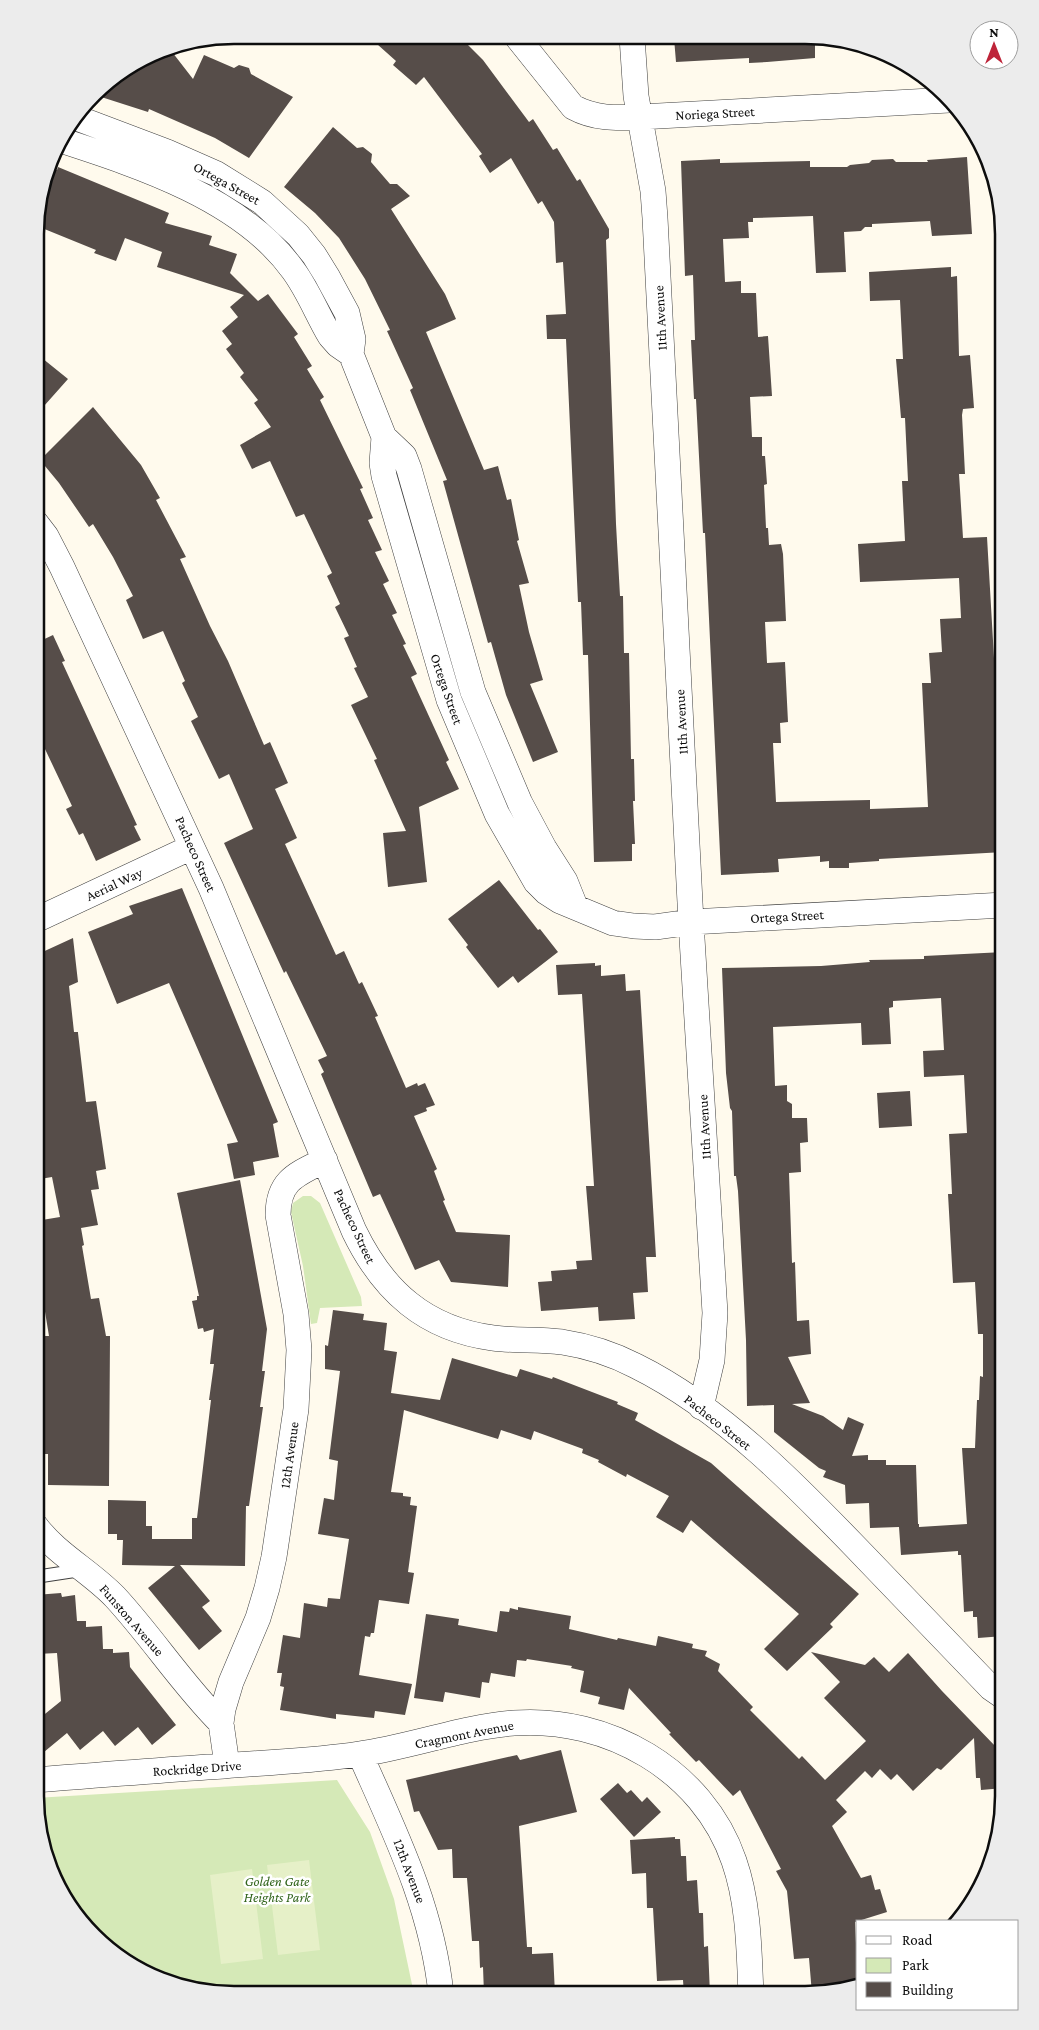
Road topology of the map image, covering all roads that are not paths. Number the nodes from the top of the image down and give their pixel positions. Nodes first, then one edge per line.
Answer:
1 (523, 44) edge
2 (632, 44) edge
3 (941, 100) edge
4 (640, 117) junction
5 (82, 120) edge
6 (67, 143) edge
7 (351, 354) junction
8 (44, 533) edge
9 (192, 847) junction
10 (995, 905) edge
11 (44, 916) edge
12 (691, 922) junction
13 (325, 1160) junction
14 (701, 1407) junction
15 (44, 1534) edge
16 (84, 1569) junction
17 (44, 1576) edge
18 (995, 1690) edge
19 (221, 1723) junction
20 (360, 1754) junction
21 (227, 1765) junction
22 (44, 1779) edge
23 (440, 1986) edge
24 (750, 1986) edge

1 - 4 street, Noriega Street
2 - 4 street, 11th Avenue
3 - 4 street, Noriega Street
4 - 12 street, 11th Avenue
5 - 7 street, Ortega Street
6 - 7 street, Ortega Street
7 - 12 street, Ortega Street
8 - 9 street, Pacheco Street
9 - 11 street, Aerial Way
9 - 13 street, Pacheco Street
10 - 12 street, Ortega Street
12 - 14 street, 11th Avenue
13 - 14 street, Pacheco Street
13 - 19 street, 12th Avenue
14 - 18 street, Pacheco Street
15 - 16 street, Funston Avenue
16 - 17 lane
16 - 19 street, Funston Avenue
19 - 21 street, 12th Avenue
20 - 21 street, Rockridge Drive
20 - 23 street, 12th Avenue
20 - 24 street, Cragmont Avenue
21 - 22 street, Rockridge Drive

